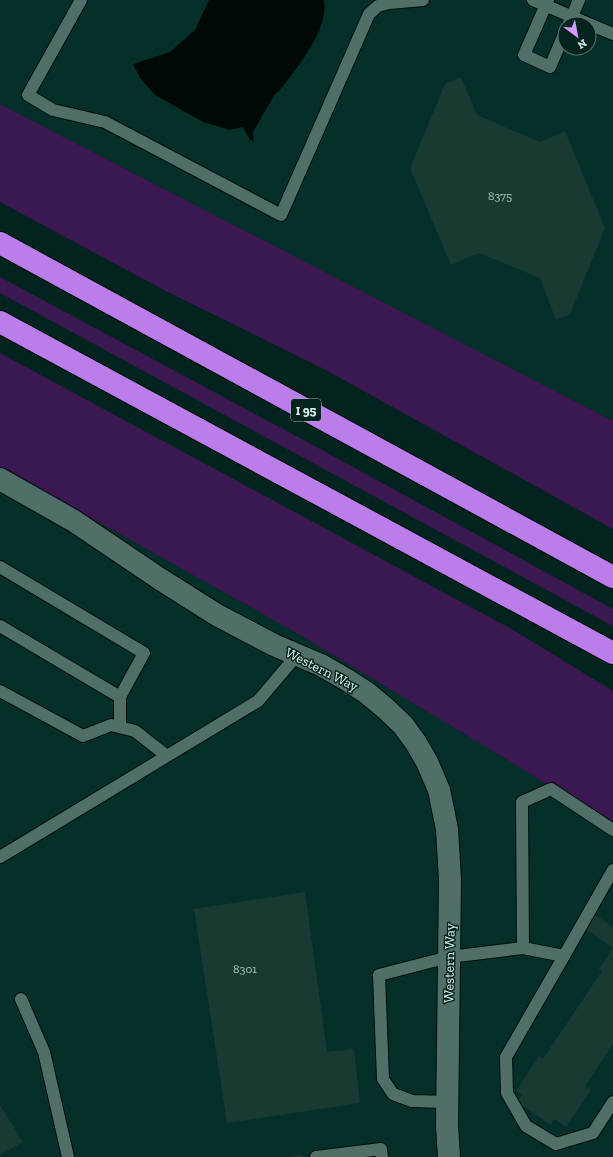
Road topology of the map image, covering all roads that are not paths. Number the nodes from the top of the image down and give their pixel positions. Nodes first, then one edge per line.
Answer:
1 (81, 0) edge
2 (423, 0) edge
3 (533, 0) edge
4 (579, 0) edge
5 (547, 3) edge
6 (565, 16) edge
7 (572, 16) edge
8 (597, 27) edge
9 (613, 34) edge
10 (557, 50) edge
11 (0, 243) edge
12 (0, 322) edge
13 (0, 480) edge
14 (0, 567) edge
15 (613, 576) edge
16 (0, 626) edge
17 (613, 653) edge
18 (297, 655) junction
19 (0, 690) edge
20 (120, 697) junction
21 (120, 727) junction
22 (167, 756) junction
23 (613, 830) edge
24 (0, 857) edge
25 (613, 870) edge
26 (523, 948) junction
27 (564, 956) junction
28 (449, 957) junction
29 (21, 998) dead end
30 (448, 1102) junction
31 (613, 1102) edge
32 (64, 1156) edge
33 (316, 1157) edge
34 (382, 1157) edge
35 (449, 1157) edge

1 - 2 lane
3 - 5 lane
4 - 7 lane
5 - 6 lane
5 - 10 lane
8 - 9 lane
11 - 15 highway, I 95
12 - 17 highway
13 - 18 street, Western Way
14 - 20 lane
16 - 20 lane
18 - 22 lane
18 - 28 street, Western Way
19 - 21 lane
20 - 21 lane
21 - 22 lane
22 - 24 lane
23 - 26 lane
25 - 27 lane
26 - 27 lane
26 - 28 lane
27 - 31 lane
28 - 30 street, Western Way
28 - 30 lane
29 - 32 lane
30 - 35 street, Western Way
33 - 34 lane

